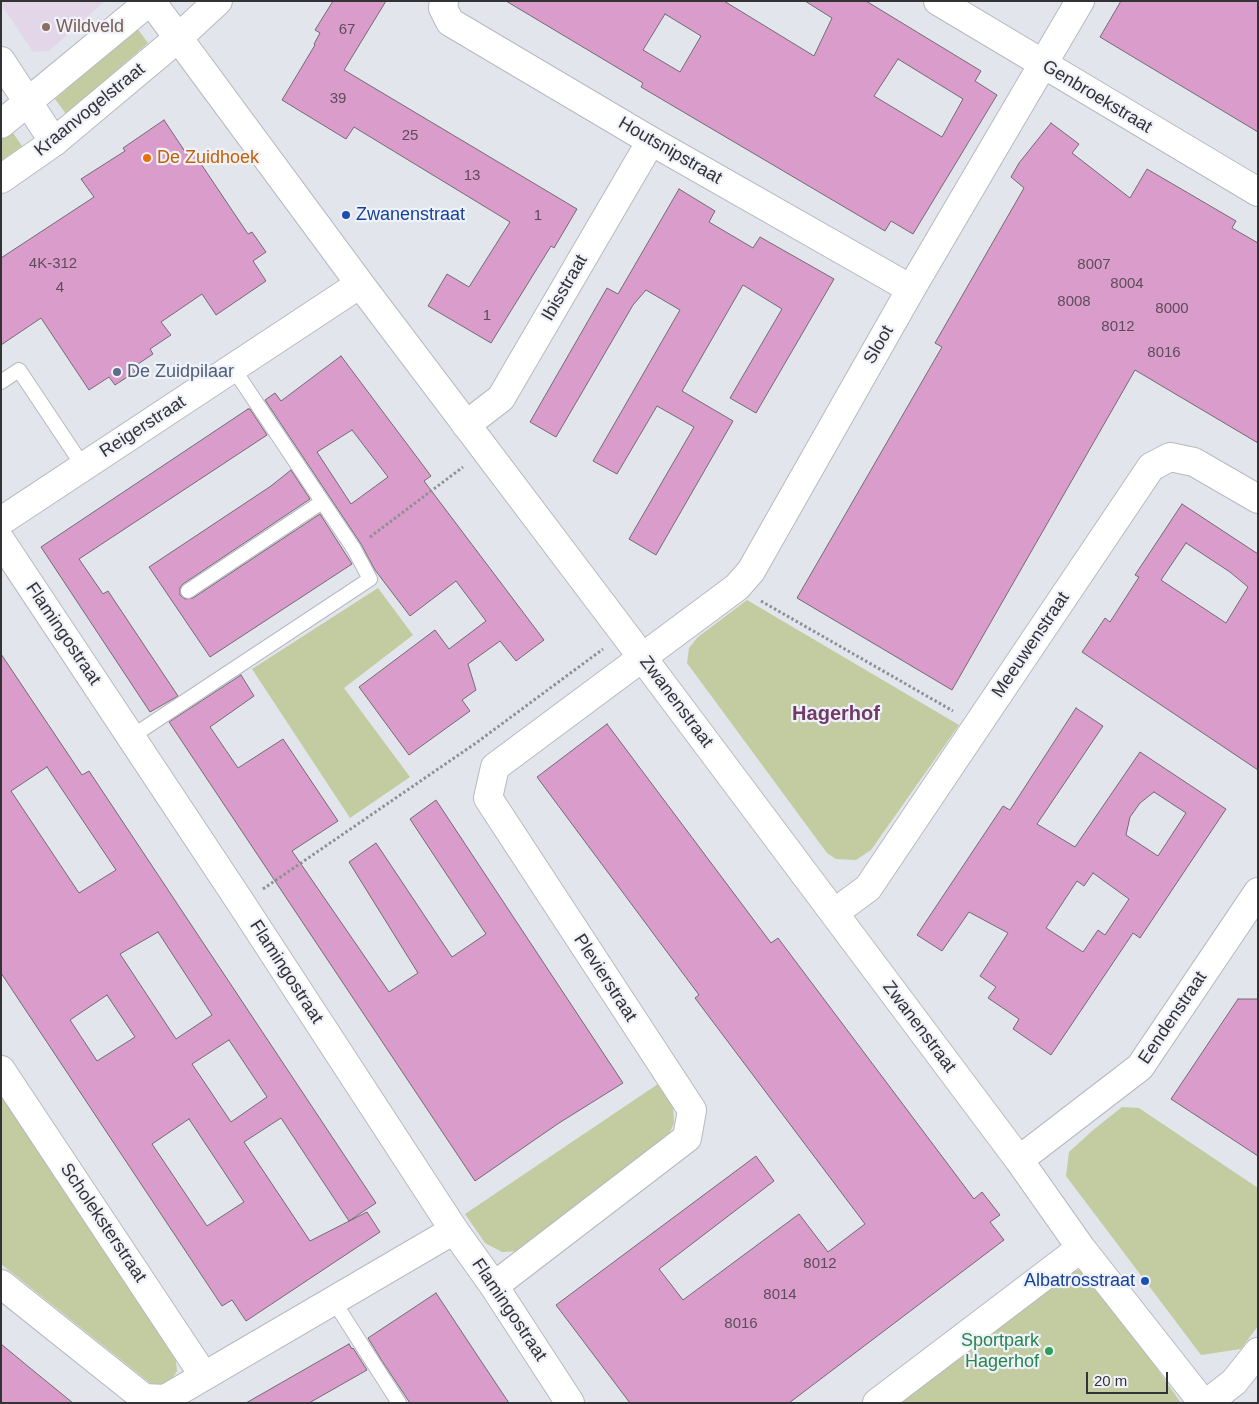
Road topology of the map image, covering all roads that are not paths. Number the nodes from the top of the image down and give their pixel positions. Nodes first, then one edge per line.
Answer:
1 (150, 1) edge
2 (218, 1) edge
3 (444, 1) edge
4 (938, 1) edge
5 (1080, 1) edge
6 (177, 39) junction
7 (1, 61) edge
8 (1043, 65) junction
9 (29, 103) junction
10 (1, 124) edge
11 (651, 141) junction
12 (54, 142) junction
13 (1, 179) edge
14 (1258, 192) edge
15 (360, 284) junction
16 (912, 289) junction
17 (233, 368) junction
18 (1, 382) edge
19 (466, 425) junction
20 (83, 466) junction
21 (1258, 499) edge
22 (322, 502) junction
23 (1, 520) edge
24 (1, 541) edge
25 (188, 591) dead end
26 (642, 656) junction
27 (131, 737) junction
28 (1258, 892) edge
29 (834, 914) junction
30 (1, 1070) edge
31 (1019, 1160) junction
32 (454, 1230) junction
33 (1081, 1248) junction
34 (1, 1284) edge
35 (494, 1286) junction
36 (333, 1300) junction
37 (1258, 1352) edge
38 (204, 1376) junction
39 (399, 1403) edge
40 (570, 1403) edge
41 (877, 1403) edge
42 (1205, 1403) edge

1 - 6 street, Zwanenstraat
1 - 9 street
2 - 6 street, Kraanvogelstraat
3 - 11 street, Houtsnipstraat
4 - 8 street, Genbroekstraat
5 - 8 street, Sloot
6 - 12 street, Kraanvogelstraat
6 - 15 street, Zwanenstraat
7 - 9 street
8 - 14 street, Genbroekstraat
8 - 16 street, Sloot
9 - 10 street
9 - 12 street
11 - 16 street, Houtsnipstraat
11 - 19 street, Ibisstraat
12 - 13 street, Kraanvogelstraat
15 - 17 street, Reigerstraat
15 - 19 street, Zwanenstraat
16 - 26 street, Sloot
17 - 20 street, Reigerstraat
17 - 22 lane
18 - 20 lane
19 - 26 street, Zwanenstraat
20 - 23 street, Reigerstraat
21 - 29 street, Meeuwenstraat
22 - 25 lane
22 - 27 lane
24 - 27 street, Flamingostraat
26 - 29 street, Zwanenstraat
26 - 35 street, Plevierstraat
27 - 32 street, Flamingostraat
28 - 31 street, Eendenstraat
29 - 31 street, Zwanenstraat
30 - 38 street, Scholeksterstraat
31 - 33 street, Zwanenstraat
32 - 35 street, Flamingostraat
32 - 36 street
33 - 41 street
33 - 42 street, Zwanenstraat
34 - 38 street
35 - 40 street, Flamingostraat
36 - 38 street
36 - 39 lane
37 - 42 street

